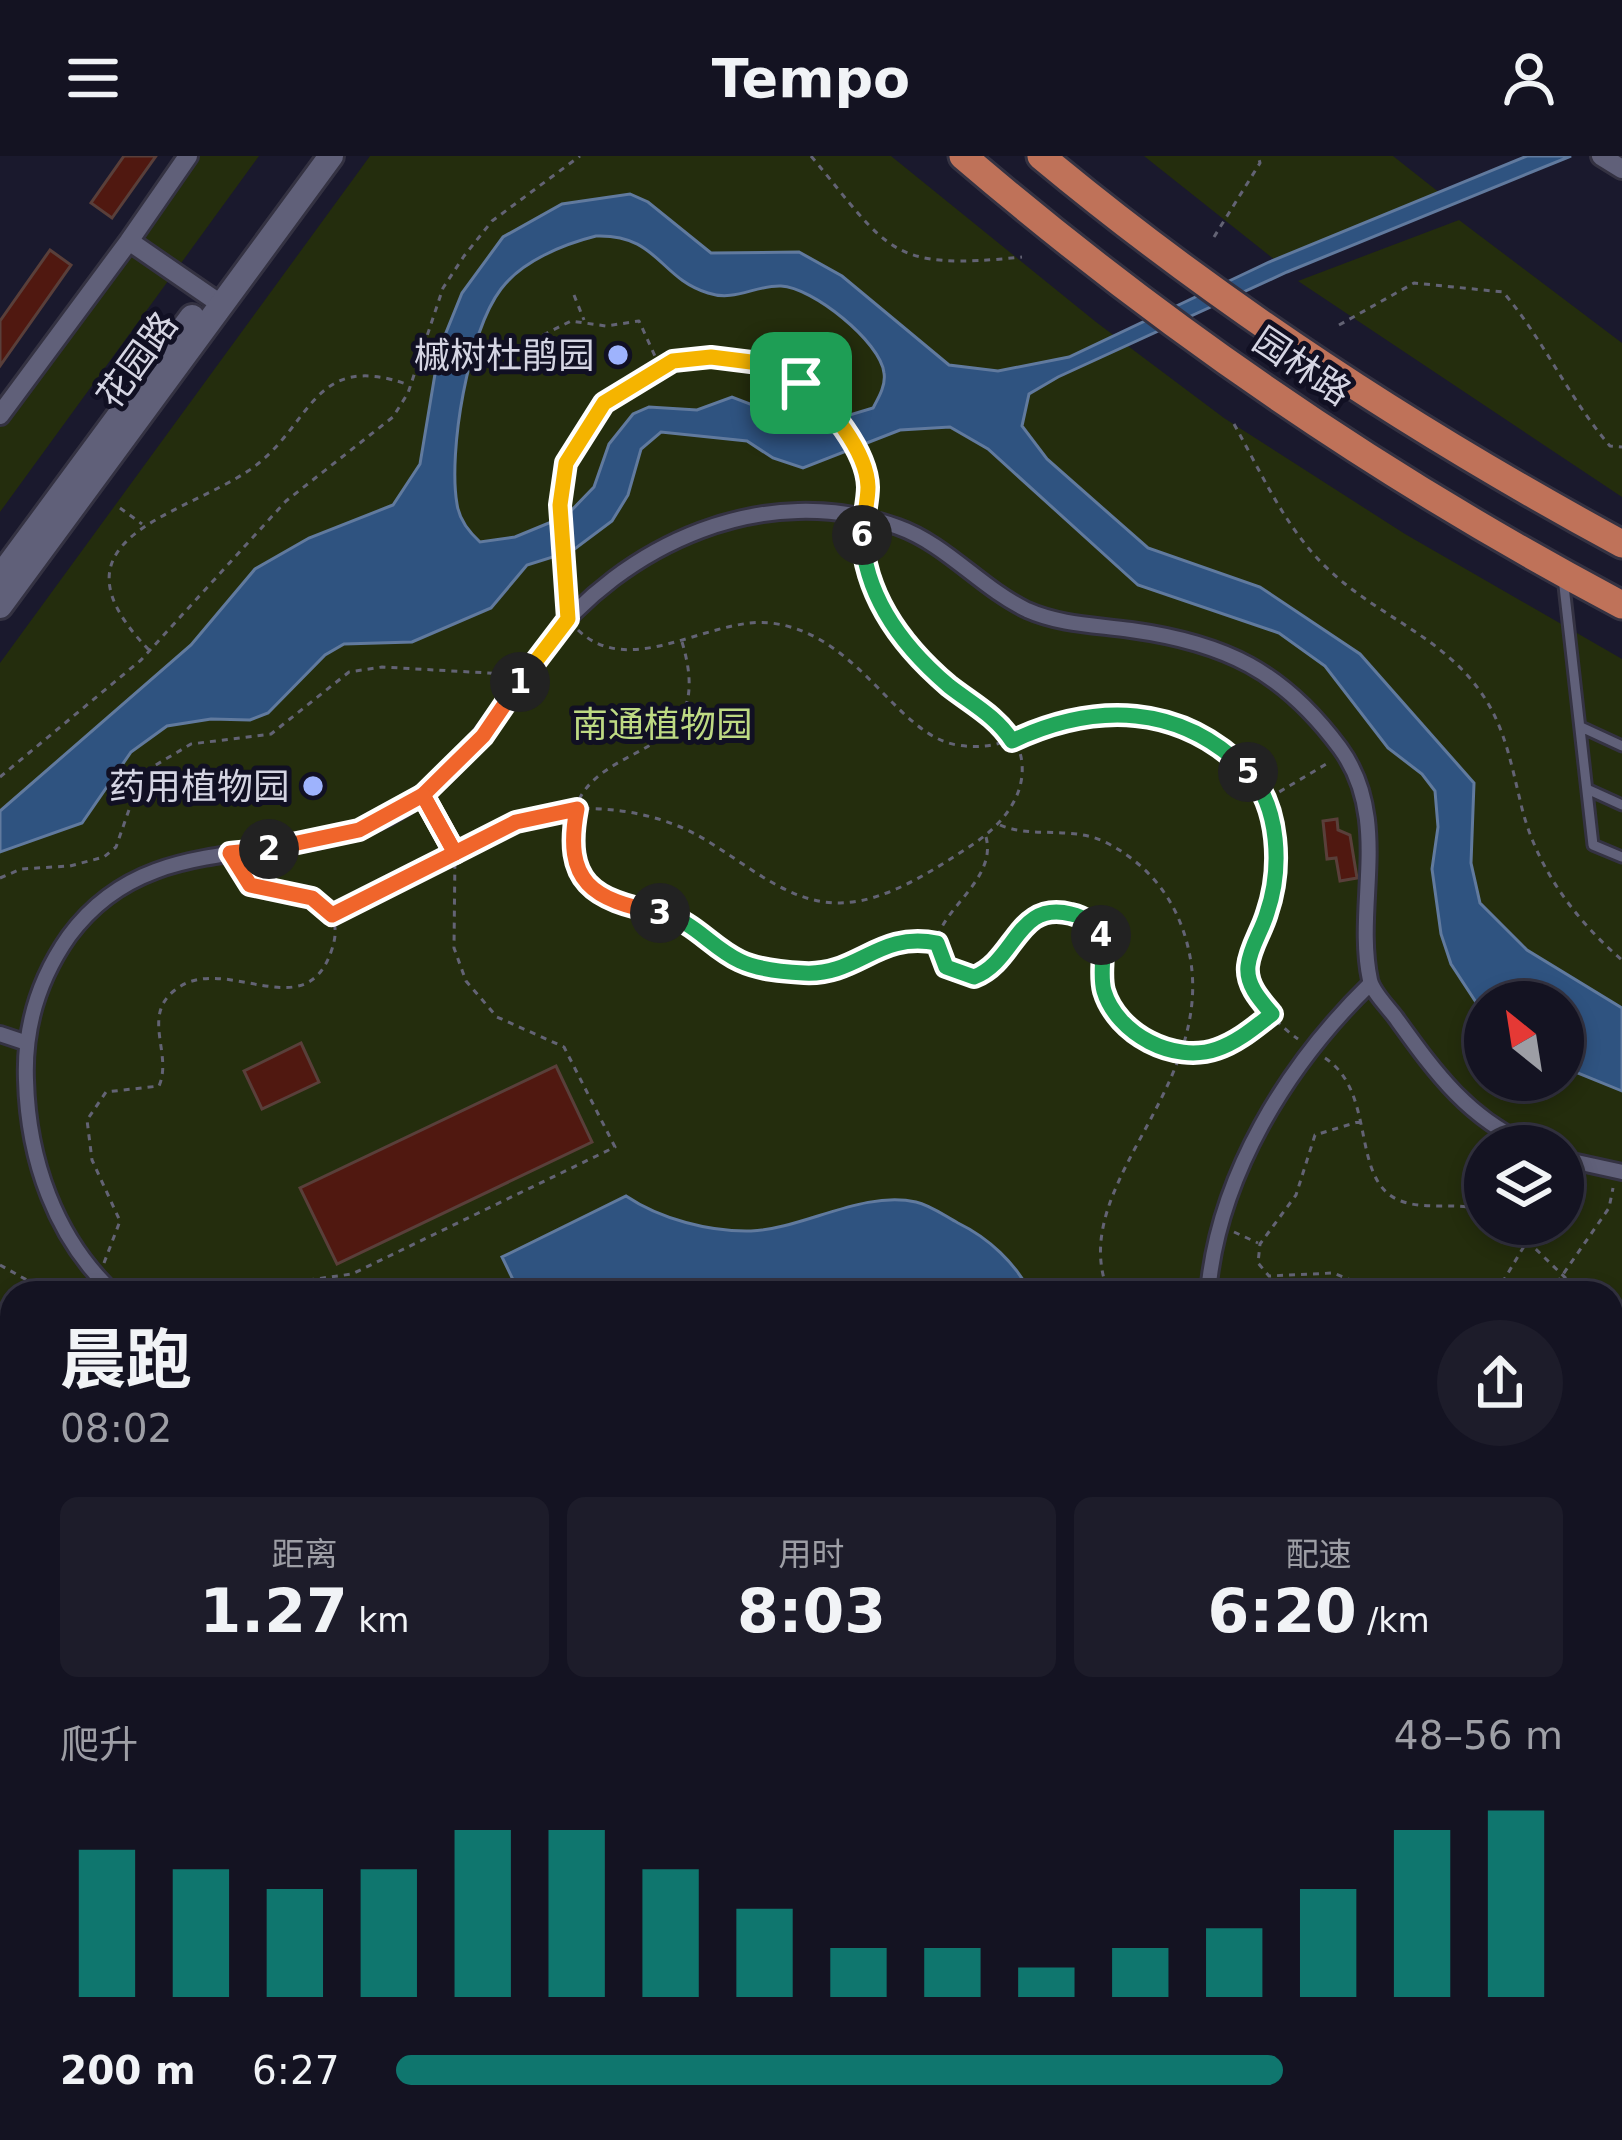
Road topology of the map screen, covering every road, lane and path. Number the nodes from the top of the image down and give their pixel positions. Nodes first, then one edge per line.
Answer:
1 (188, 156) edge
2 (311, 156) edge
3 (331, 156) edge
4 (580, 156) edge
5 (811, 156) edge
6 (963, 156) edge
7 (1041, 156) edge
8 (1258, 156) edge
9 (1602, 156) edge
10 (1622, 169) edge
11 (1214, 237) dead end
12 (129, 242) junction
13 (1022, 257) dead end
14 (574, 295) dead end
15 (214, 301) junction
16 (584, 321) junction
17 (1339, 325) dead end
18 (543, 335) dead end
19 (660, 367) junction
20 (410, 386) junction
21 (0, 416) edge
22 (1234, 424) dead end
23 (1622, 447) edge
24 (120, 508) dead end
25 (864, 518) junction
26 (142, 524) junction
27 (1622, 544) edge
28 (1562, 573) junction
29 (0, 577) edge
30 (0, 605) edge
31 (1622, 605) edge
32 (568, 619) junction
33 (681, 640) junction
34 (150, 651) junction
35 (521, 680) junction
36 (1581, 727) junction
37 (1012, 741) junction
38 (1622, 746) edge
39 (1344, 752) junction
40 (0, 777) edge
41 (1587, 789) junction
42 (423, 795) junction
43 (1268, 799) junction
44 (1622, 805) edge
45 (577, 809) junction
46 (999, 824) junction
47 (985, 836) junction
48 (230, 853) junction
49 (455, 853) junction
50 (1622, 857) edge
51 (0, 878) edge
52 (332, 915) junction
53 (937, 943) junction
54 (1622, 960) edge
55 (1370, 984) junction
56 (1272, 1014) junction
57 (0, 1034) edge
58 (24, 1042) junction
59 (1313, 1050) junction
60 (1181, 1051) junction
61 (1363, 1121) junction
62 (1496, 1125) edge
63 (1584, 1164) edge
64 (1618, 1172) edge
65 (1464, 1205) edge
66 (1216, 1224) junction
67 (1260, 1244) junction
68 (1525, 1245) edge
69 (1535, 1245) edge
70 (0, 1265) edge
71 (94, 1274) junction
72 (1563, 1276) junction
73 (29, 1281) edge
74 (101, 1281) edge
75 (301, 1281) edge
76 (1106, 1281) edge
77 (1209, 1281) edge
78 (1354, 1281) edge
79 (1503, 1281) edge
80 (1559, 1281) edge
81 (1568, 1281) edge

1 - 12 street
2 - 15 main road, 花园路
3 - 15 main road, 花园路
4 - 20 path
5 - 13 path
6 - 28 main road, 园林路
7 - 27 main road, 园林路
8 - 11 path
9 - 10 street
12 - 15 street
12 - 21 street
14 - 16 path
15 - 29 main road, 花园路
15 - 30 main road, 花园路
16 - 18 path
16 - 19 path
17 - 23 path
19 - 25 path
19 - 32 path
20 - 26 path
20 - 34 path
22 - 54 path
24 - 26 path
25 - 32 street
25 - 37 path
25 - 39 street
26 - 34 path
28 - 31 main road, 园林路
28 - 36 lane
32 - 33 path
32 - 35 street
33 - 37 path
33 - 45 path
34 - 40 path
35 - 42 street
35 - 51 path
36 - 38 lane
36 - 41 lane
37 - 43 path
37 - 46 path
39 - 43 path
39 - 55 street
41 - 44 lane
41 - 50 lane
42 - 48 street
42 - 49 path
43 - 56 path
45 - 47 path
45 - 49 path
45 - 53 path
46 - 47 path
46 - 60 path
47 - 53 path
48 - 52 path
48 - 58 street
49 - 52 path
49 - 75 path
52 - 71 path
53 - 60 path
55 - 59 street
55 - 62 street
56 - 59 path
56 - 60 path
57 - 58 street
58 - 71 street
59 - 61 path
59 - 66 street
60 - 76 path
61 - 65 path
61 - 67 path
63 - 64 street
64 - 72 path
66 - 67 path
66 - 77 street
67 - 78 path
68 - 79 path
69 - 72 path
70 - 73 path
71 - 74 street
72 - 80 path
72 - 81 path

